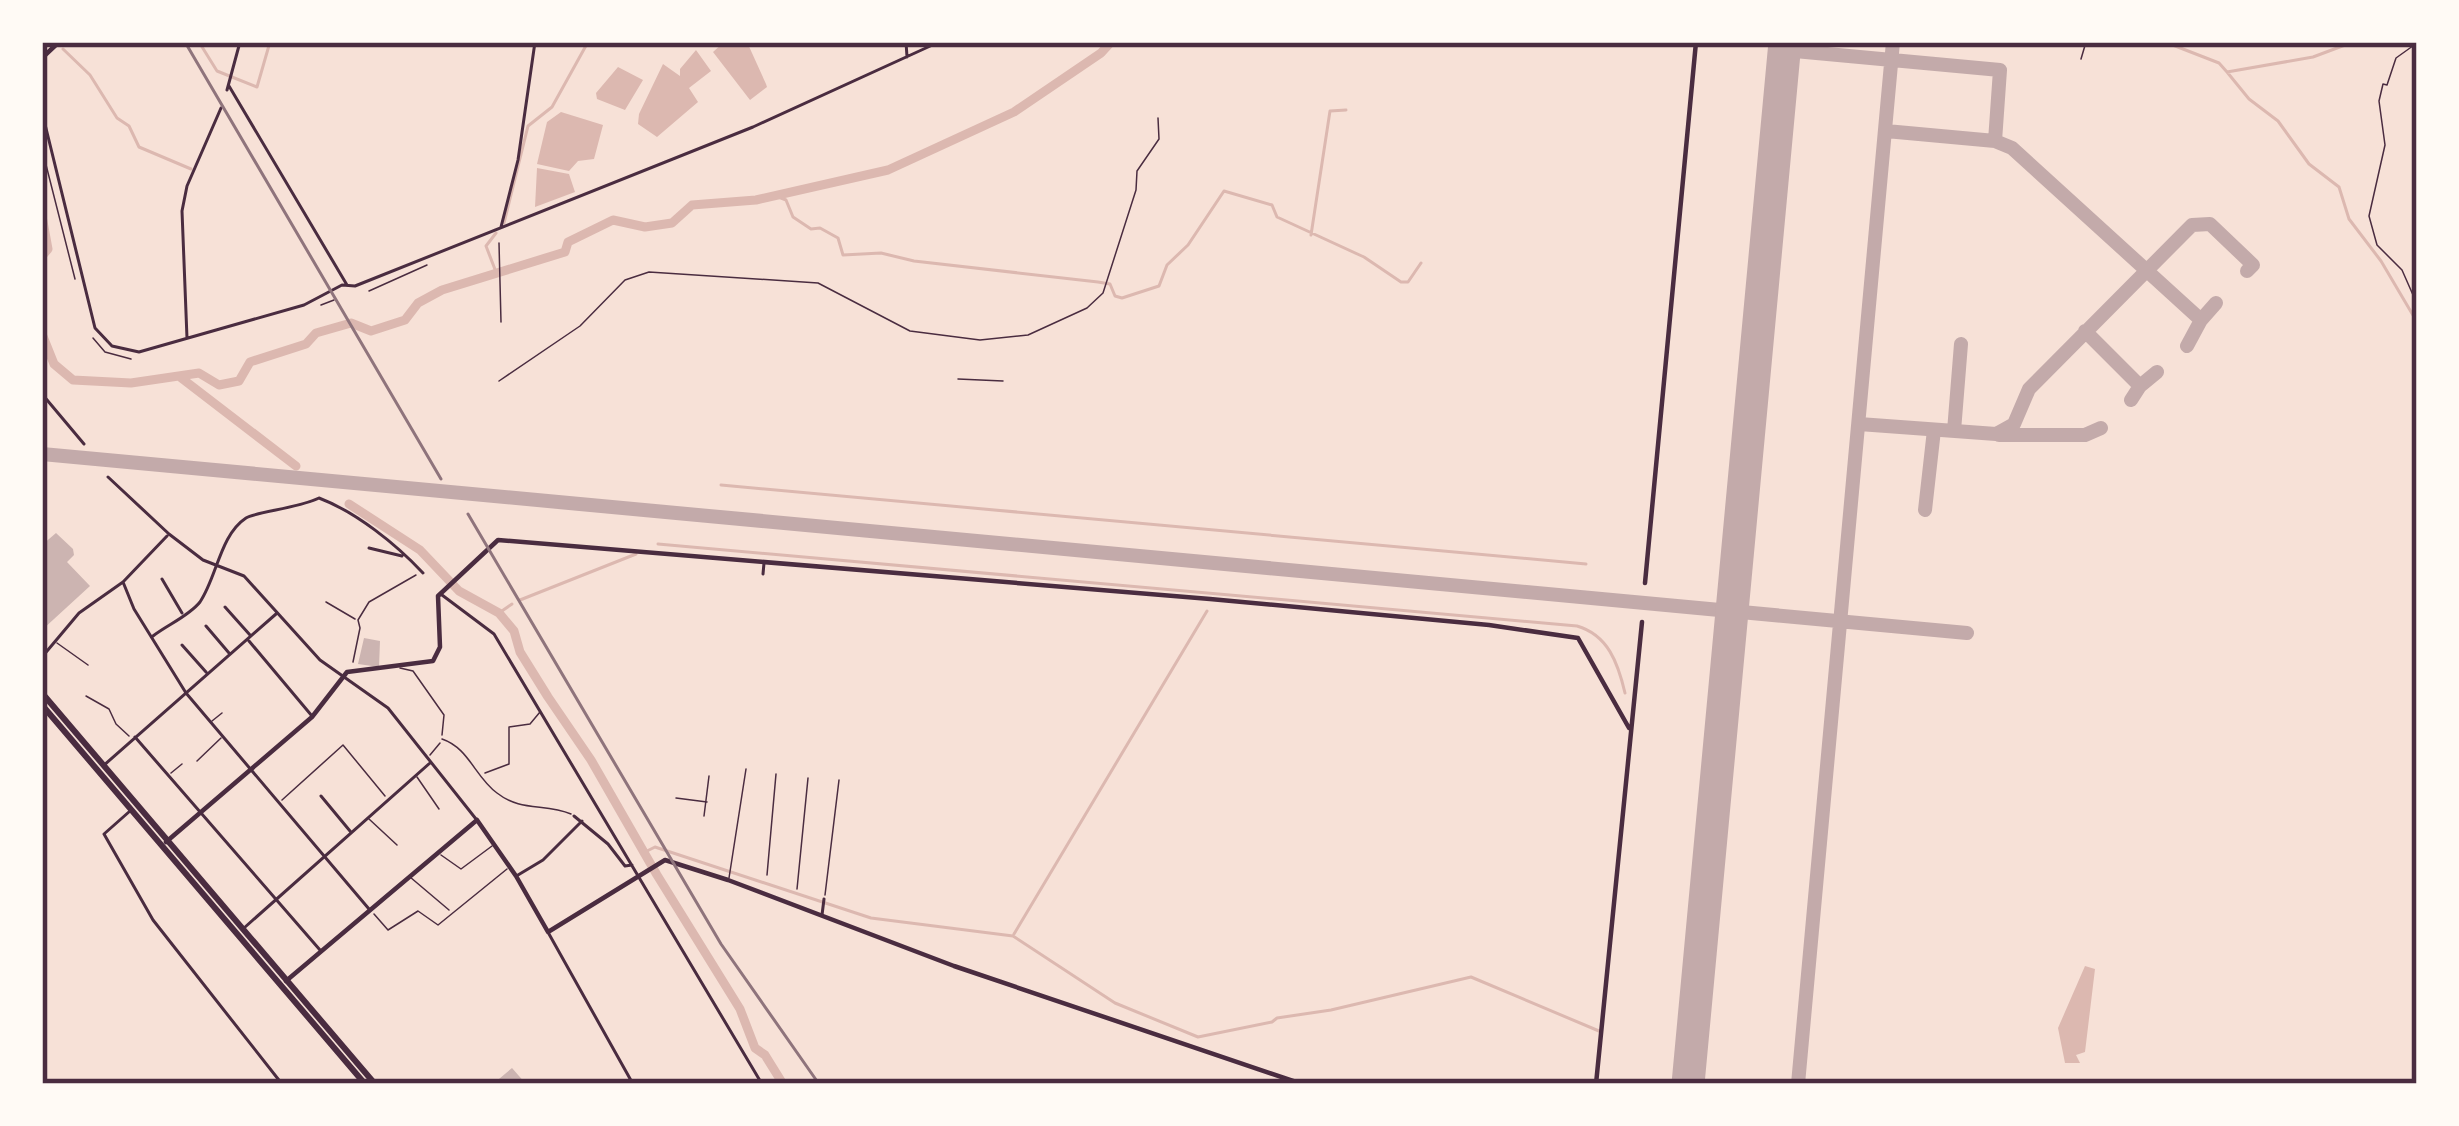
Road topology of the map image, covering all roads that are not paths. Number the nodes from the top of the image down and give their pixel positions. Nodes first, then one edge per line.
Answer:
1 (59, 42) edge
2 (240, 42) edge
3 (535, 42) edge
4 (906, 42) edge
5 (939, 42) edge
6 (1696, 42) edge
7 (2086, 42) edge
8 (907, 57) junction
9 (42, 58) edge
10 (2081, 58) dead end
11 (221, 108) dead end
12 (42, 112) edge
13 (1158, 118) dead end
14 (500, 228) junction
15 (499, 243) dead end
16 (348, 286) junction
17 (501, 322) dead end
18 (187, 341) junction
19 (958, 379) dead end
20 (499, 381) dead end
21 (1004, 381) dead end
22 (42, 394) edge
23 (84, 444) dead end
24 (108, 477) dead end
25 (169, 534) junction
26 (369, 548) dead end
27 (409, 559) junction
28 (764, 561) junction
29 (218, 566) junction
30 (423, 573) road end
31 (763, 574) dead end
32 (162, 579) dead end
33 (123, 582) junction
34 (1646, 583) dead end
35 (443, 591) junction
36 (225, 607) dead end
37 (278, 613) junction
38 (183, 615) junction
39 (1642, 622) dead end
40 (206, 626) dead end
41 (152, 638) junction
42 (250, 638) junction
43 (55, 642) junction
44 (182, 645) dead end
45 (230, 655) junction
46 (42, 657) edge
47 (88, 665) dead end
48 (398, 667) junction
49 (208, 674) junction
50 (342, 678) junction
51 (186, 692) junction
52 (42, 693) edge
53 (86, 696) dead end
54 (42, 705) edge
55 (540, 712) junction
56 (222, 713) dead end
57 (312, 717) junction
58 (212, 722) junction
59 (1629, 728) junction
60 (224, 736) junction
61 (134, 738) junction
62 (442, 739) junction
63 (429, 760) junction
64 (197, 761) dead end
65 (182, 764) dead end
66 (99, 769) junction
67 (252, 769) junction
68 (746, 770) dead end
69 (776, 774) dead end
70 (482, 775) junction
71 (168, 776) junction
72 (416, 776) junction
73 (709, 776) dead end
74 (808, 778) dead end
75 (839, 780) dead end
76 (321, 796) dead end
77 (676, 798) dead end
78 (389, 801) junction
79 (279, 802) junction
80 (709, 802) junction
81 (439, 809) dead end
82 (131, 810) junction
83 (201, 813) junction
84 (574, 816) joint
85 (704, 816) dead end
86 (369, 819) junction
87 (477, 820) junction
88 (582, 820) junction
89 (352, 832) junction
90 (165, 843) junction
91 (495, 843) junction
92 (397, 845) dead end
93 (438, 852) junction
94 (323, 857) junction
95 (634, 865) junction
96 (510, 866) junction
97 (640, 874) junction
98 (767, 874) dead end
99 (409, 875) junction
100 (516, 876) junction
101 (728, 880) junction
102 (797, 889) dead end
103 (824, 898) joint
104 (276, 900) junction
105 (370, 910) junction
106 (452, 913) junction
107 (822, 916) junction
108 (240, 932) junction
109 (548, 932) junction
110 (321, 952) junction
111 (284, 983) junction
112 (282, 1084) edge
113 (364, 1084) edge
114 (375, 1084) edge
115 (633, 1084) edge
116 (761, 1084) edge
117 (1302, 1084) edge
118 (1596, 1084) edge

1 - 9 street
2 - 16 street
3 - 14 street
4 - 8 street
5 - 8 street
6 - 34 street
7 - 10 lane
8 - 14 street
11 - 18 street
12 - 18 street
13 - 20 lane
14 - 16 street
15 - 17 lane
16 - 18 street
19 - 21 lane
22 - 23 street
24 - 25 street
25 - 29 street
25 - 33 street
26 - 27 street
27 - 29 street
27 - 30 street
28 - 31 street
28 - 35 street
28 - 59 street
29 - 37 street
29 - 38 street
32 - 38 street
33 - 41 street
33 - 43 street
35 - 48 street
35 - 55 street
36 - 42 street
37 - 42 street
37 - 50 street
38 - 41 street
39 - 59 street
40 - 45 street
41 - 51 street
42 - 45 street
42 - 57 street
43 - 46 street
43 - 47 lane
44 - 49 street
45 - 49 street
48 - 50 street
48 - 62 lane
49 - 51 street
50 - 57 street
50 - 63 street
51 - 58 street
51 - 61 street
52 - 66 main road
53 - 61 lane
54 - 66 main road
55 - 70 lane
55 - 95 street
56 - 58 lane
57 - 67 street
58 - 60 street
59 - 118 street
60 - 64 lane
60 - 67 street
61 - 66 street
61 - 71 street
62 - 63 lane
62 - 70 lane
63 - 72 street
63 - 87 street
65 - 71 lane
66 - 82 main road
66 - 90 main road
67 - 79 street
67 - 83 street
68 - 101 lane
69 - 98 lane
70 - 84 lane
71 - 83 street
72 - 78 street
72 - 81 lane
73 - 80 lane
74 - 102 lane
75 - 103 lane
76 - 89 street
77 - 80 lane
78 - 79 lane
78 - 86 street
79 - 94 street
80 - 85 lane
82 - 90 main road
82 - 112 street
83 - 90 street
83 - 104 street
84 - 88 street
86 - 89 street
86 - 92 lane
87 - 91 street
87 - 93 street
88 - 95 street
88 - 100 street
89 - 94 street
90 - 108 main road
91 - 93 lane
91 - 96 street
93 - 99 street
94 - 104 street
94 - 105 street
95 - 97 street
96 - 100 street
96 - 106 lane
97 - 101 street
97 - 109 street
97 - 116 street
99 - 105 street
99 - 106 lane
100 - 109 street
101 - 107 street
103 - 107 street
104 - 108 street
104 - 110 street
105 - 106 lane
105 - 110 street
107 - 117 street
108 - 111 main road
109 - 115 street
110 - 111 street
111 - 113 main road
111 - 114 main road

